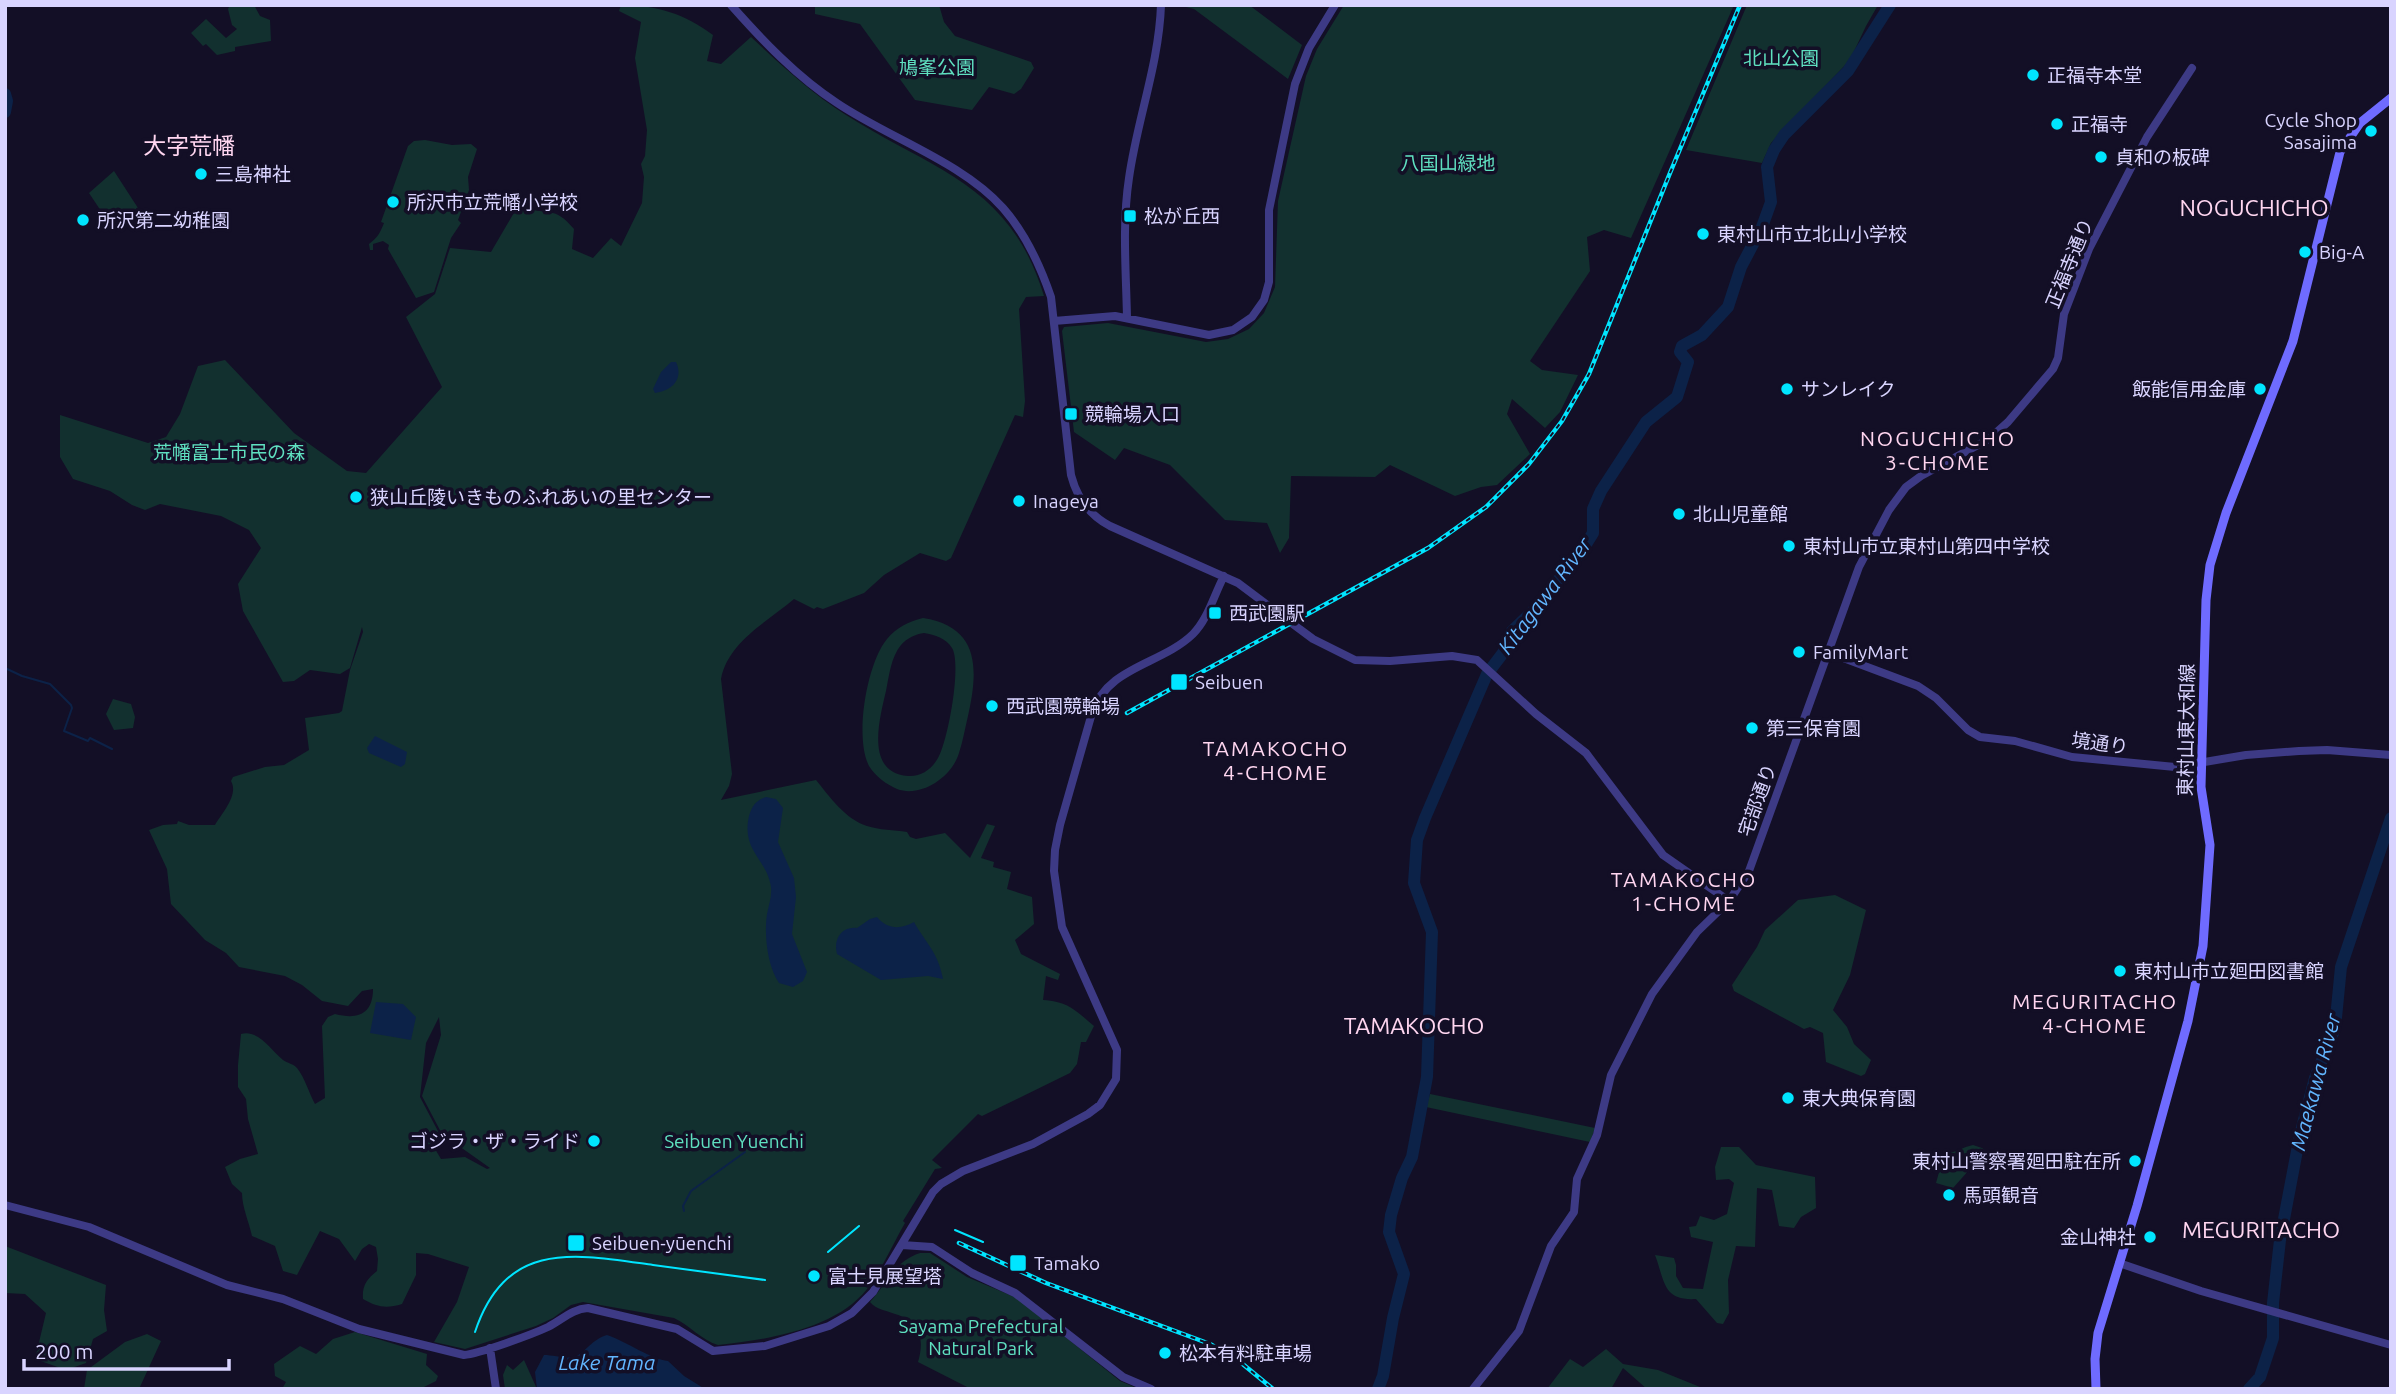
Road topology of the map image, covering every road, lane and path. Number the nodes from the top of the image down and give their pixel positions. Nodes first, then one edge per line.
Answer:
1 (731, 5) edge
2 (1161, 5) edge
3 (1335, 5) edge
4 (2192, 68) dead end
5 (2391, 98) edge
6 (1127, 317) junction
7 (1054, 321) junction
8 (1224, 576) junction
9 (1830, 653) junction
10 (2391, 755) edge
11 (2202, 764) junction
12 (1729, 901) junction
13 (5, 1206) edge
14 (902, 1245) junction
15 (2119, 1263) junction
16 (2391, 1345) edge
17 (491, 1348) junction
18 (496, 1389) edge
19 (1151, 1389) edge
20 (1473, 1389) edge
21 (2096, 1389) edge

1 - 7 street
2 - 6 street
3 - 6 street
4 - 9 street, 正福寺通り
5 - 11 main road, 東村山東大和線
6 - 7 street
7 - 8 street
8 - 12 street
8 - 14 street
9 - 11 street, 境通り
9 - 12 street, 宅部通り
10 - 11 street, 境通り
11 - 15 main road, 東村山東大和線
12 - 20 street, 宅部通り
13 - 17 street
14 - 17 street
14 - 19 street
15 - 16 street
15 - 21 main road, 東村山東大和線
17 - 18 street

